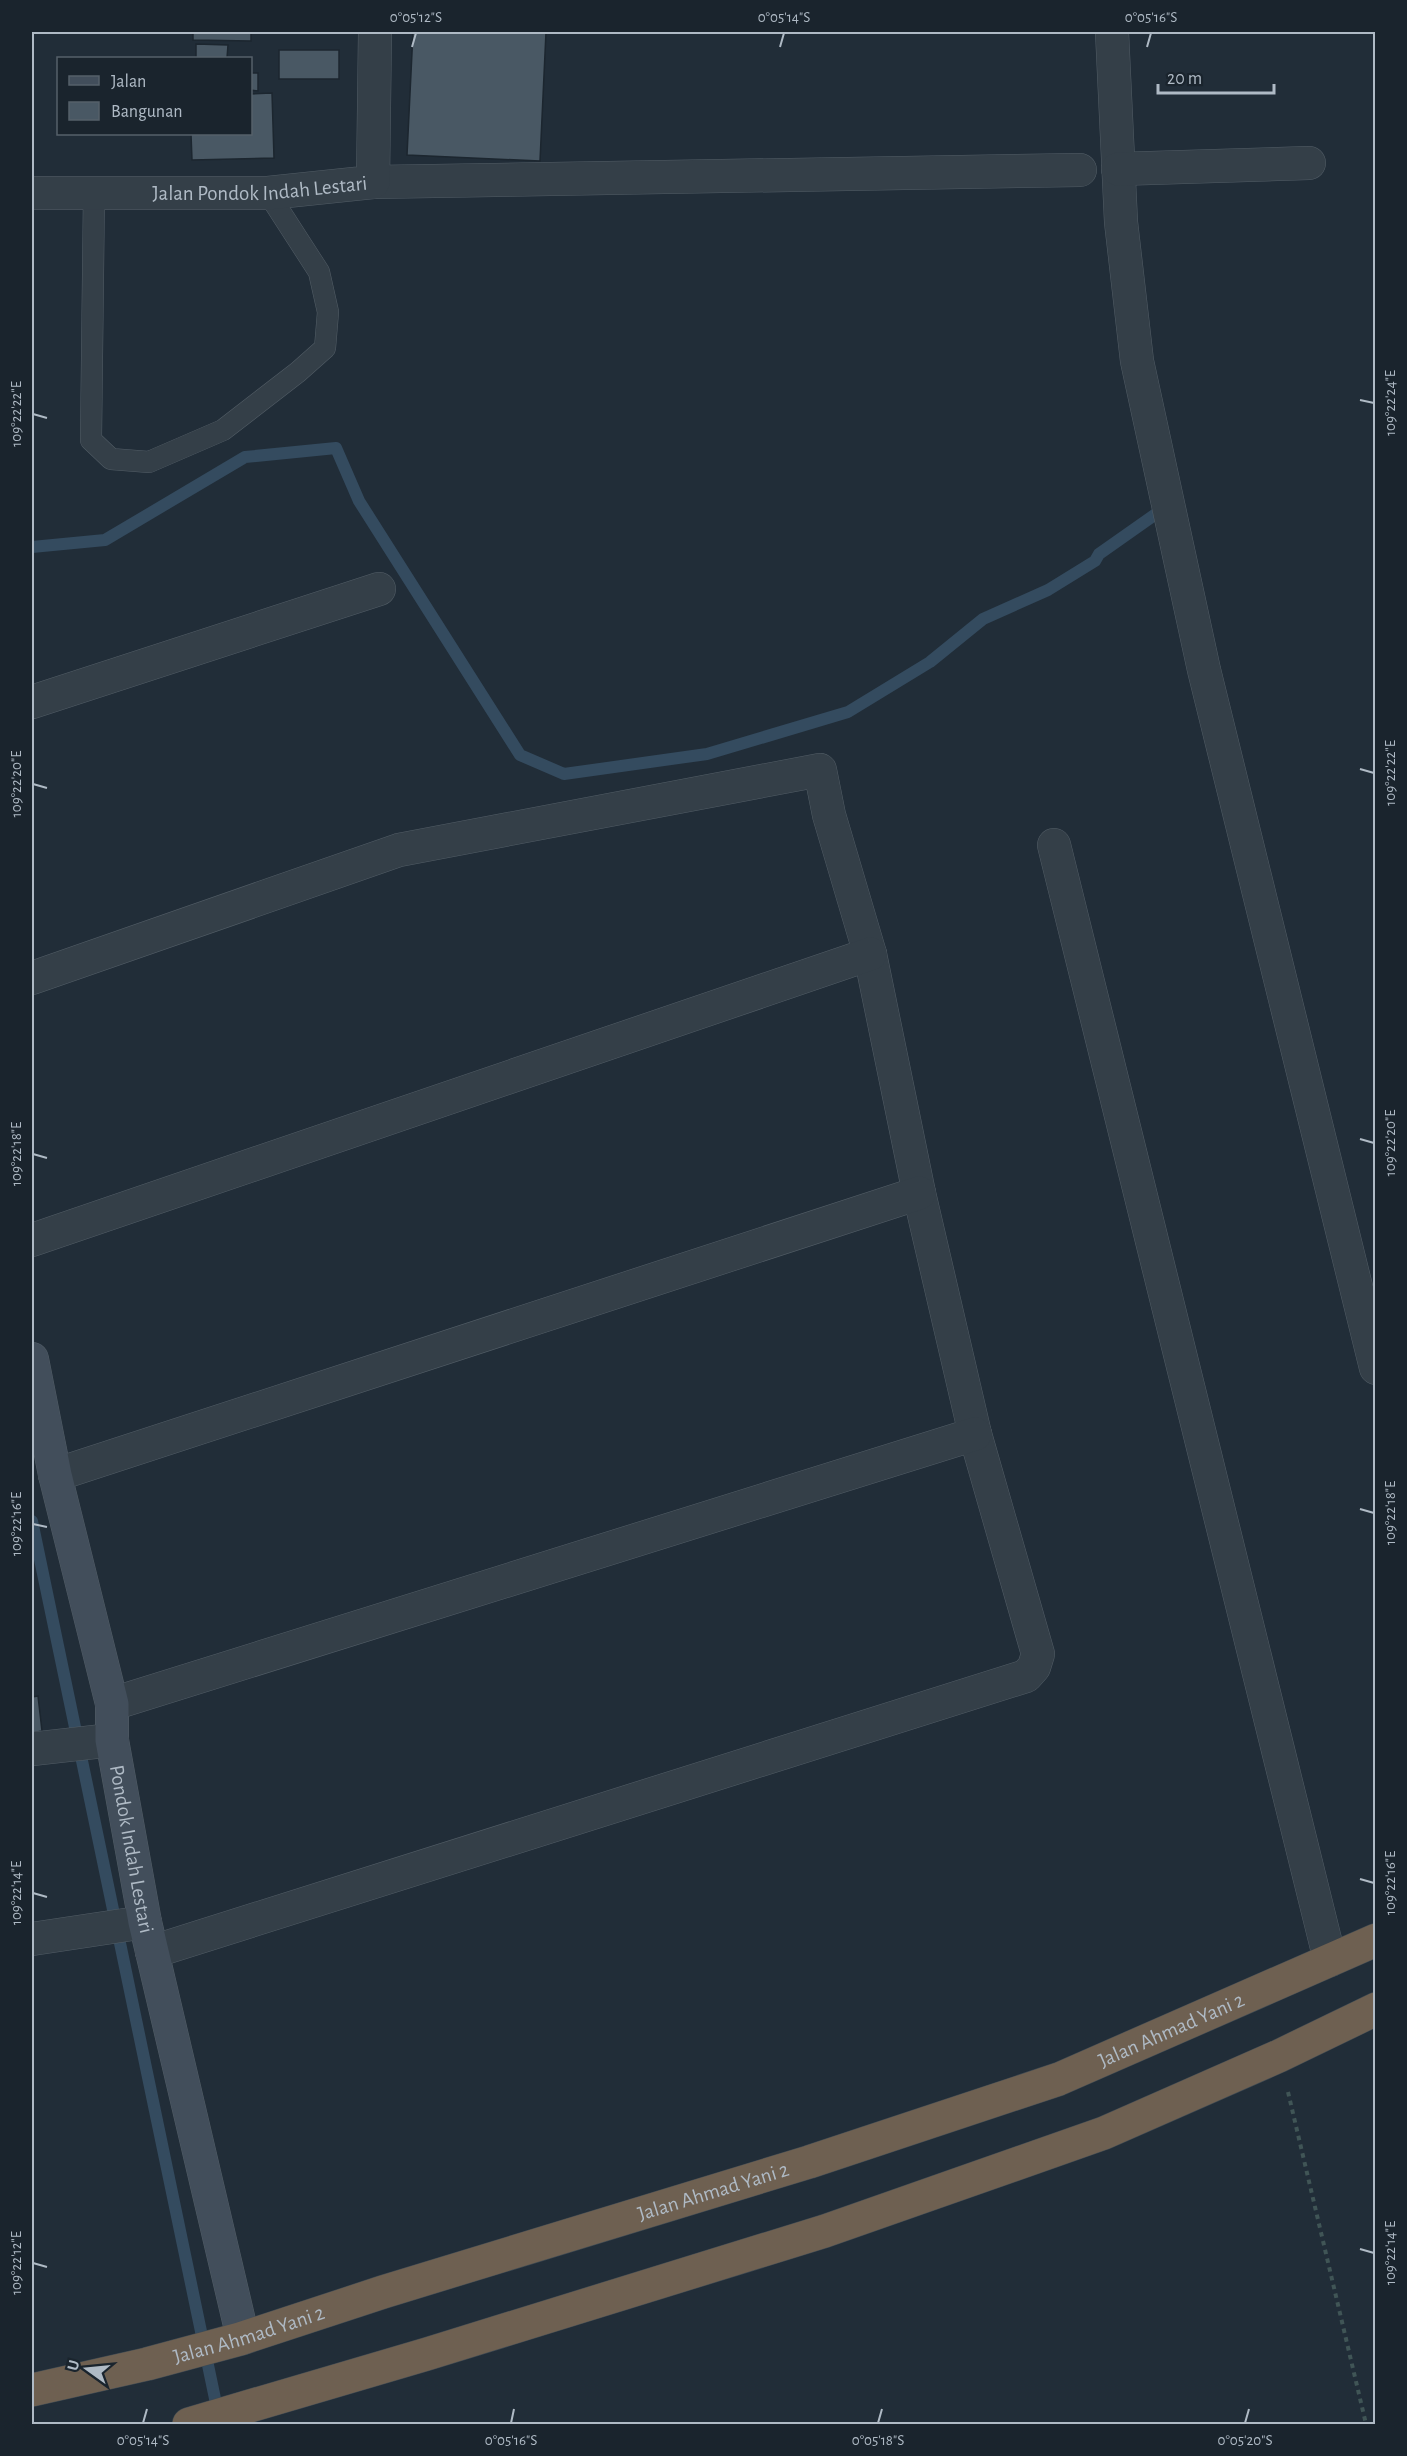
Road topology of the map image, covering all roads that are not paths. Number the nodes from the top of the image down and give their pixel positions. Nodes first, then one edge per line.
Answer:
1 (375, 32) edge
2 (1112, 32) edge
3 (1309, 163) dead end
4 (1118, 169) junction
5 (1080, 170) dead end
6 (373, 182) junction
7 (94, 192) junction
8 (32, 193) edge
9 (268, 193) junction
10 (379, 589) dead end
11 (32, 702) edge
12 (1054, 845) dead end
13 (870, 954) junction
14 (32, 978) edge
15 (919, 1193) junction
16 (32, 1240) edge
17 (32, 1359) edge
18 (1376, 1368) edge
19 (975, 1434) junction
20 (55, 1475) junction
21 (112, 1704) junction
22 (112, 1740) junction
23 (32, 1749) edge
24 (148, 1937) junction
25 (32, 1939) edge
26 (1376, 1940) edge
27 (1330, 1960) junction
28 (1376, 2009) edge
29 (241, 2339) junction
30 (32, 2390) edge
31 (251, 2413) edge
32 (189, 2424) edge

1 - 6 street, Jalan Pondok Indah Lestari
2 - 4 street
3 - 4 street
4 - 18 street
5 - 6 street
6 - 9 street, Jalan Pondok Indah Lestari
7 - 8 street, Jalan Pondok Indah Lestari
7 - 9 street, Jalan Pondok Indah Lestari
7 - 9 lane
10 - 11 street
12 - 27 street
13 - 14 street
13 - 15 street
13 - 16 street
15 - 19 street
15 - 20 street
17 - 20 street, Pondok Indah Lestari
19 - 21 street
19 - 24 street
20 - 21 street, Pondok Indah Lestari
21 - 22 street, Pondok Indah Lestari
22 - 23 street
22 - 24 street, Pondok Indah Lestari
24 - 25 street
24 - 29 street, Pondok Indah Lestari
26 - 27 highway, Jalan Ahmad Yani 2
27 - 29 highway, Jalan Ahmad Yani 2
28 - 31 highway
29 - 30 highway, Jalan Ahmad Yani 2
31 - 32 highway

